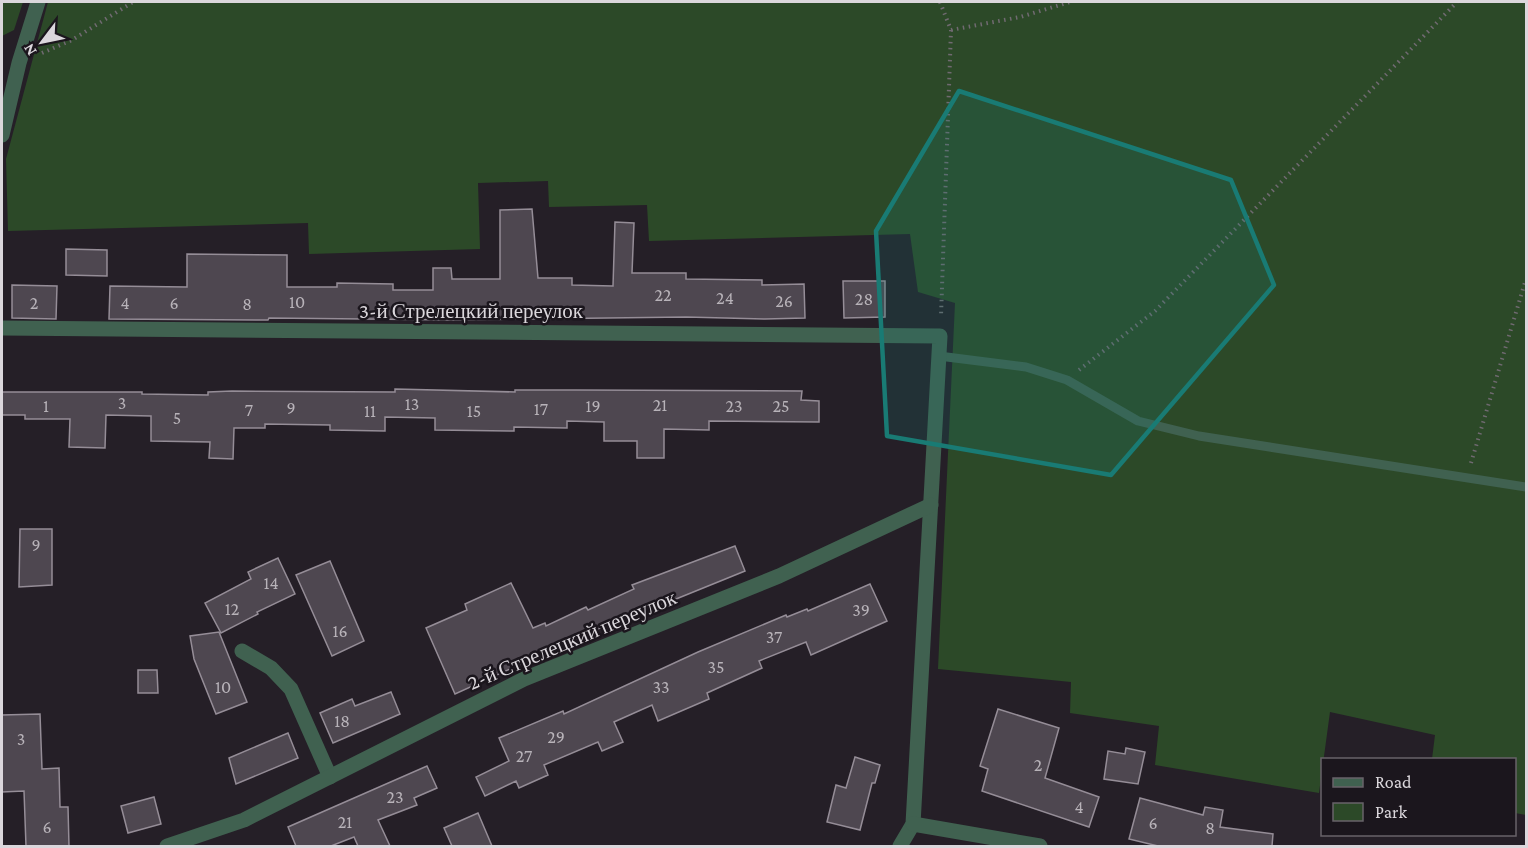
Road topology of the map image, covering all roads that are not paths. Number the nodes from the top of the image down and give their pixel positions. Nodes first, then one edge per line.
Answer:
1 (38, 2) edge
2 (2, 135) edge
3 (2, 328) edge
4 (939, 356) junction
5 (1527, 487) edge
6 (931, 505) junction
7 (242, 651) dead end
8 (330, 777) junction
9 (913, 824) junction
10 (167, 846) edge
11 (900, 846) edge
12 (1040, 846) edge

1 - 2 street
3 - 4 street, 3-й Стрелецкий переулок
4 - 5 lane
4 - 6 street
6 - 8 street, 2-й Стрелецкий переулок
6 - 9 street
7 - 8 street
8 - 10 street, 2-й Стрелецкий переулок
9 - 11 street
9 - 12 street

